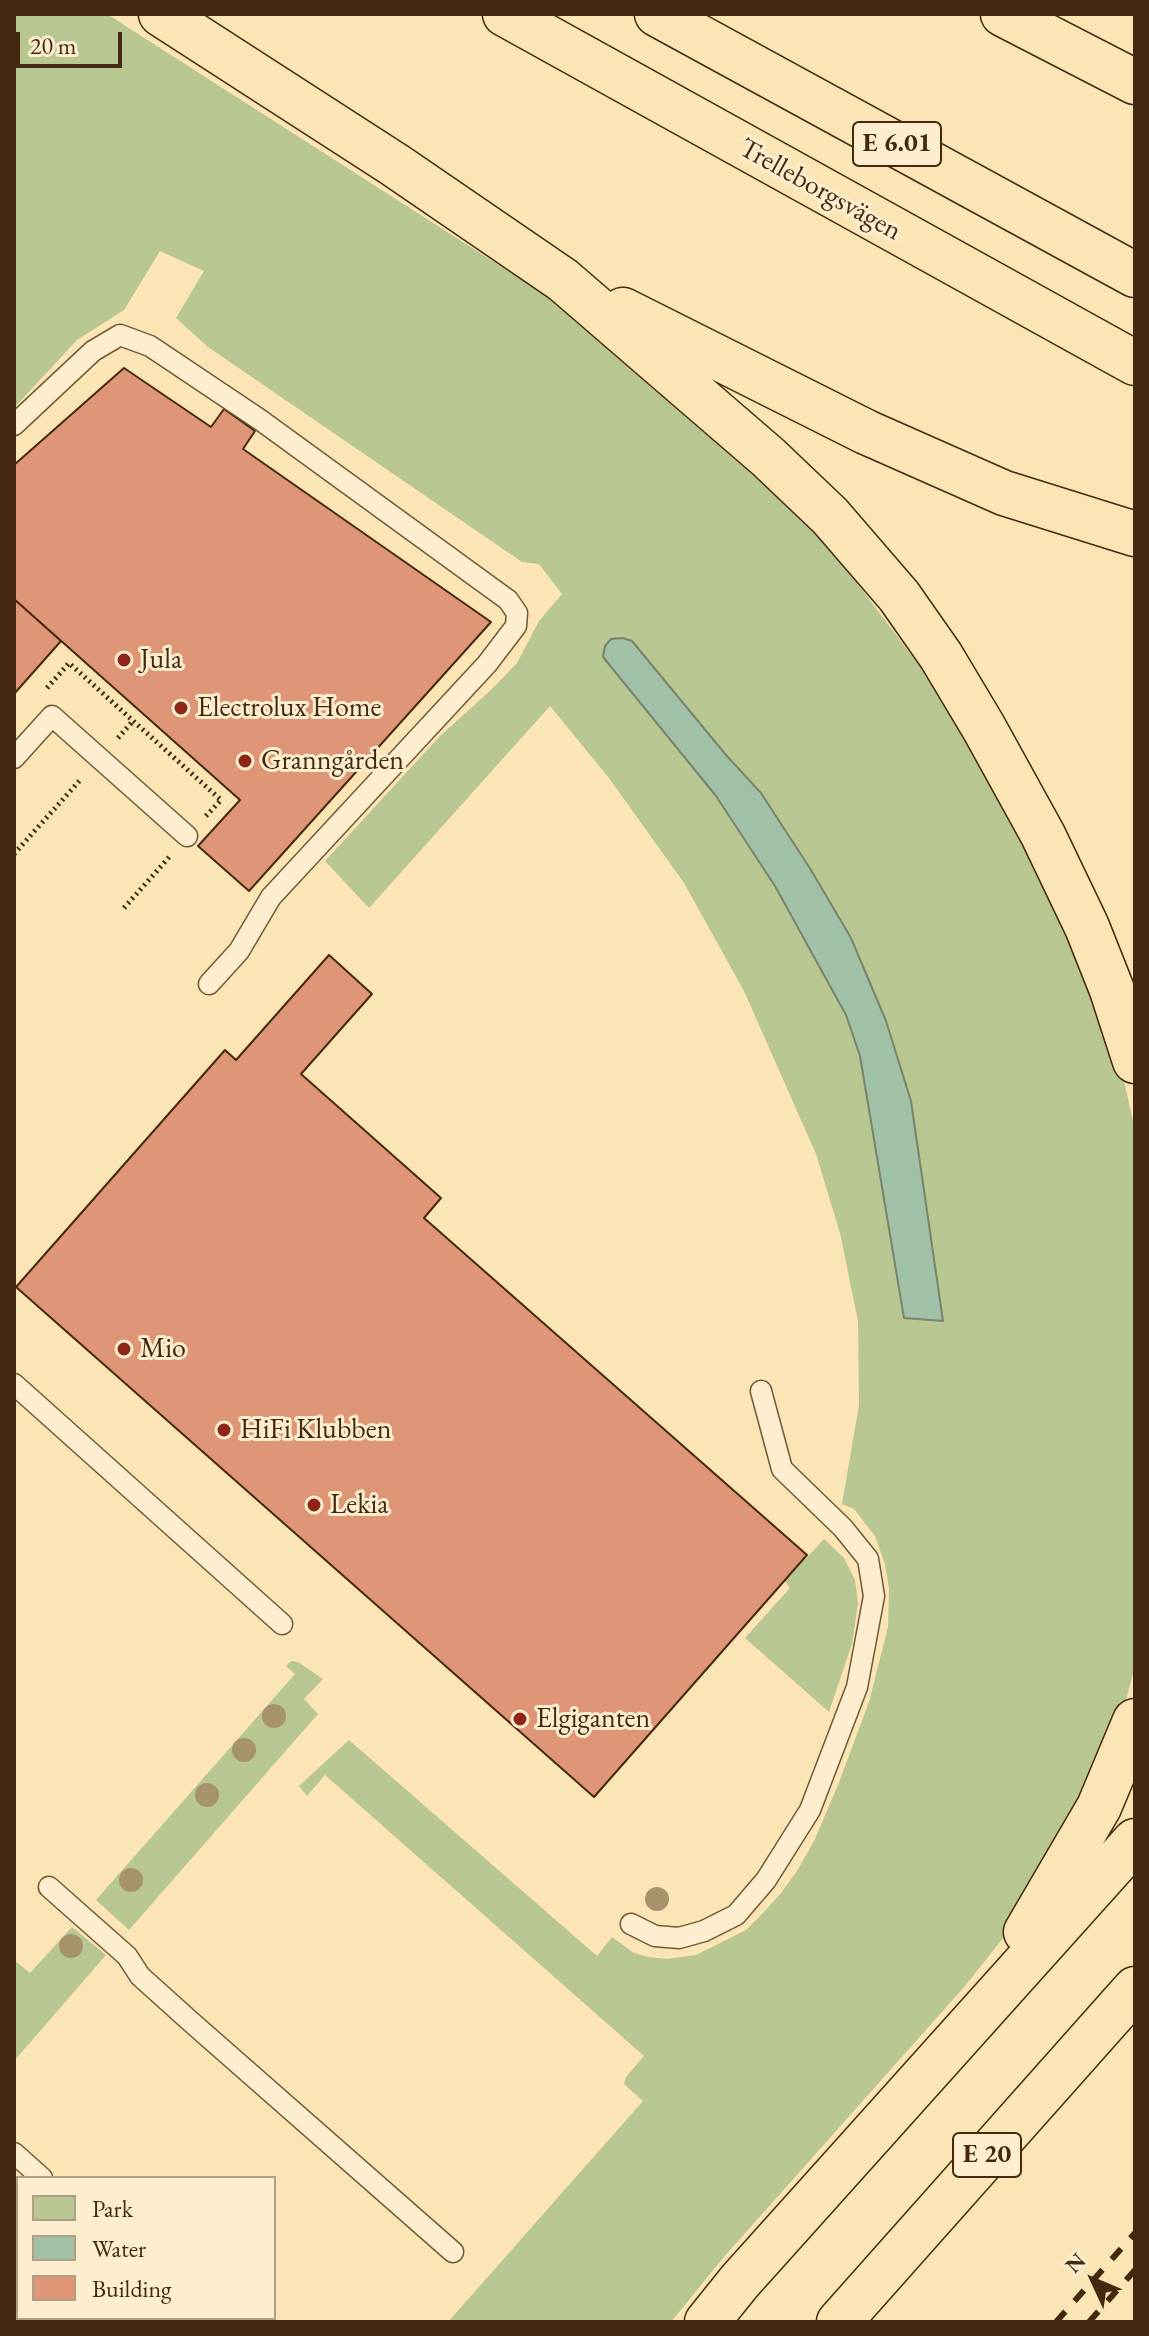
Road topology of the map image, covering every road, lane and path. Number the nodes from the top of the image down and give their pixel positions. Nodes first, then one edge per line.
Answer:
1 (161, 14) edge
2 (505, 14) edge
3 (657, 14) edge
4 (1003, 14) edge
5 (1023, 14) edge
6 (1135, 53) edge
7 (1135, 82) edge
8 (1135, 275) edge
9 (563, 280) junction
10 (1135, 363) edge
11 (14, 425) edge
12 (1135, 534) edge
13 (42, 694) dead end
14 (133, 721) junction
15 (109, 747) dead end
16 (14, 758) edge
17 (83, 776) dead end
18 (187, 836) junction
19 (14, 854) edge
20 (124, 908) dead end
21 (209, 984) dead end
22 (1135, 1061) edge
23 (14, 1384) edge
24 (761, 1391) dead end
25 (282, 1624) dead end
26 (1135, 1721) edge
27 (1135, 1841) edge
28 (49, 1887) dead end
29 (631, 1924) dead end
30 (1135, 1989) edge
31 (913, 2088) junction
32 (14, 2153) edge
33 (40, 2176) edge
34 (453, 2252) dead end
35 (707, 2322) edge
36 (839, 2322) edge

1 - 9 highway
2 - 10 highway, Trelleborgsvägen
3 - 8 highway, E 6.01
4 - 7 highway
5 - 6 highway
9 - 12 highway
9 - 22 highway
11 - 21 lane
13 - 14 path
14 - 15 path
14 - 18 path
16 - 18 lane
17 - 19 path
18 - 20 path
23 - 25 lane
24 - 29 lane
26 - 31 highway
27 - 31 highway
28 - 34 lane
30 - 36 highway, E 20
31 - 35 highway
32 - 33 lane

